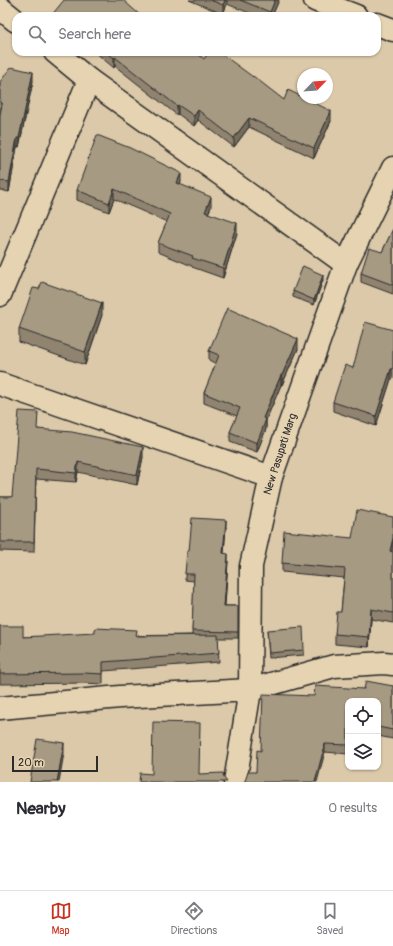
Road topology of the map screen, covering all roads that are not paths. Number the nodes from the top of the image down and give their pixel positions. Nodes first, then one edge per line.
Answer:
1 (315, 0) edge
2 (0, 8) edge
3 (346, 12) edge
4 (12, 18) edge
5 (381, 26) edge
6 (393, 30) edge
7 (60, 56) edge
8 (89, 80) junction
9 (393, 168) edge
10 (346, 264) junction
11 (0, 295) edge
12 (0, 384) edge
13 (271, 476) junction
14 (393, 664) edge
15 (250, 690) junction
16 (0, 708) edge
17 (235, 782) edge

1 - 3 street
2 - 4 street
5 - 6 street
7 - 8 street
8 - 10 street
8 - 11 street
9 - 10 street, New Pasupati Marg
10 - 13 street, New Pasupati Marg
12 - 13 street
13 - 15 street, New Pasupati Marg
14 - 15 street
15 - 16 street
15 - 17 street, New Pasupati Marg

